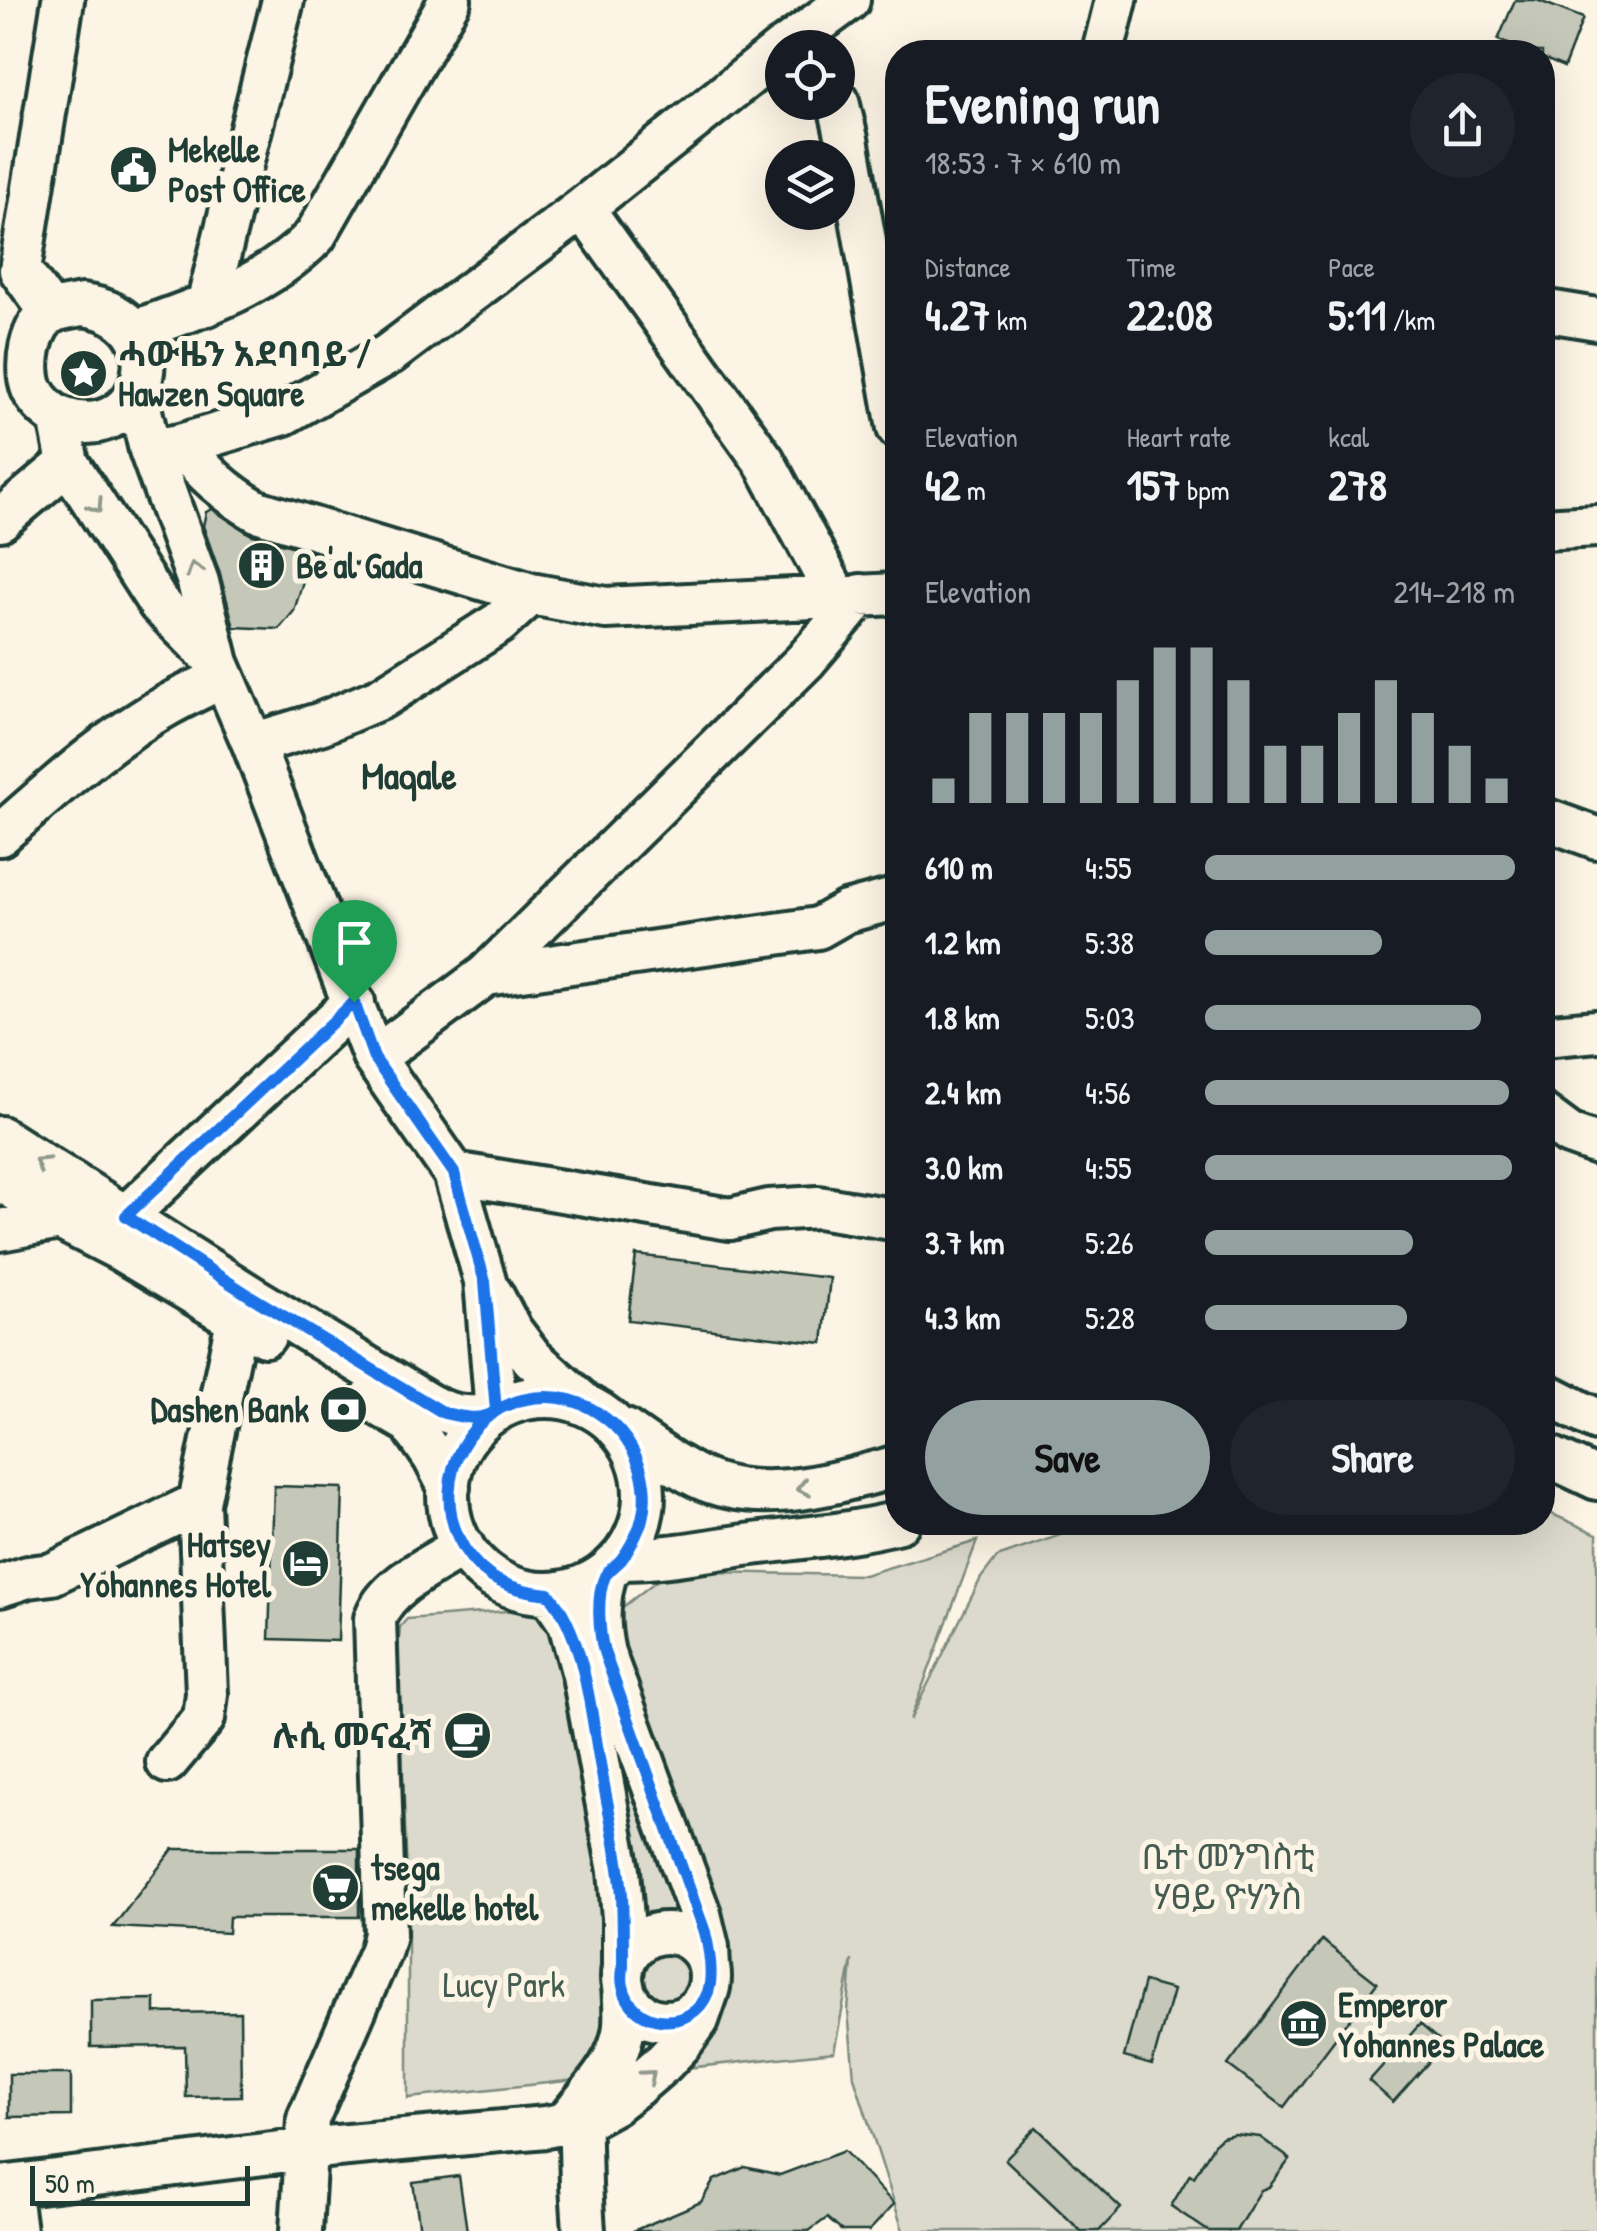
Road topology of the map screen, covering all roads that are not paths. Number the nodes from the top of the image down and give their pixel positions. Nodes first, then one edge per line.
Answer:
1 (63, 0) edge
2 (283, 0) edge
3 (450, 0) edge
4 (1116, 0) edge
5 (1107, 40) edge
6 (765, 62) edge
7 (842, 120) edge
8 (583, 208) junction
9 (10, 268) edge
10 (207, 305) junction
11 (1555, 312) edge
12 (50, 313) junction
13 (1597, 319) edge
14 (134, 331) junction
15 (885, 354) edge
16 (14, 370) edge
17 (136, 394) junction
18 (59, 418) junction
19 (165, 448) junction
20 (68, 463) junction
21 (0, 520) edge
22 (1597, 526) edge
23 (1555, 528) edge
24 (531, 594) junction
25 (865, 595) edge
26 (221, 670) junction
27 (253, 744) junction
28 (1555, 823) edge
29 (0, 835) edge
30 (1597, 838) edge
31 (885, 902) edge
32 (486, 975) junction
33 (354, 1002) junction
34 (1597, 1031) edge
35 (1555, 1035) edge
36 (374, 1058) junction
37 (1555, 1124) edge
38 (0, 1137) edge
39 (1597, 1144) edge
40 (454, 1173) junction
41 (0, 1179) edge
42 (60, 1218) junction
43 (885, 1218) edge
44 (0, 1230) edge
45 (124, 1234) junction
46 (485, 1282) junction
47 (244, 1308) junction
48 (1555, 1399) edge
49 (593, 1409) junction
50 (491, 1414) junction
51 (1597, 1420) edge
52 (1555, 1459) edge
53 (885, 1469) edge
54 (1597, 1479) edge
55 (449, 1487) junction
56 (199, 1503) junction
57 (885, 1525) edge
58 (463, 1546) junction
59 (614, 1566) junction
60 (0, 1586) edge
61 (549, 1594) junction
62 (167, 1762) dead end
63 (623, 1977) junction
64 (708, 1981) junction
65 (574, 2116) junction
66 (304, 2149) junction
67 (4, 2187) edge
68 (16, 2231) edge
69 (302, 2231) edge
70 (584, 2231) edge

1 - 9 street
2 - 10 street
3 - 10 street
4 - 5 street
6 - 8 street
7 - 15 street
8 - 19 street
8 - 25 street
9 - 12 street
10 - 14 street
11 - 13 street
12 - 14 street
12 - 16 street
14 - 17 street
16 - 18 street
17 - 18 street
17 - 19 street
18 - 20 street
19 - 24 street
26 -> 19 street
20 - 21 street
20 -> 26 street
22 - 23 street
24 - 25 street
24 - 27 street
25 - 32 street
26 - 27 street
26 - 29 street
27 - 33 street
28 - 30 street
31 - 32 street
32 - 36 street
33 - 36 street
33 - 45 street
34 - 35 street
36 - 40 street
37 - 39 street
45 -> 38 street
40 - 43 street
40 - 46 street
41 - 42 street
42 - 44 street
42 - 45 street
45 - 47 street
46 - 49 street
46 - 50 street
47 - 50 street
47 - 55 street
47 - 56 street
48 - 51 street
49 - 50 street
53 -> 49 street
49 - 59 street
50 - 55 street
52 - 54 street
55 - 58 street
56 - 60 street
56 - 62 street
57 - 59 street
58 - 61 street
58 - 66 street
59 - 61 street
59 - 64 street
61 - 63 street
63 - 64 street
63 - 64 street
63 - 65 street
65 -> 64 street
65 - 66 street
65 - 70 street
66 - 67 street
66 - 69 street
67 - 68 street

